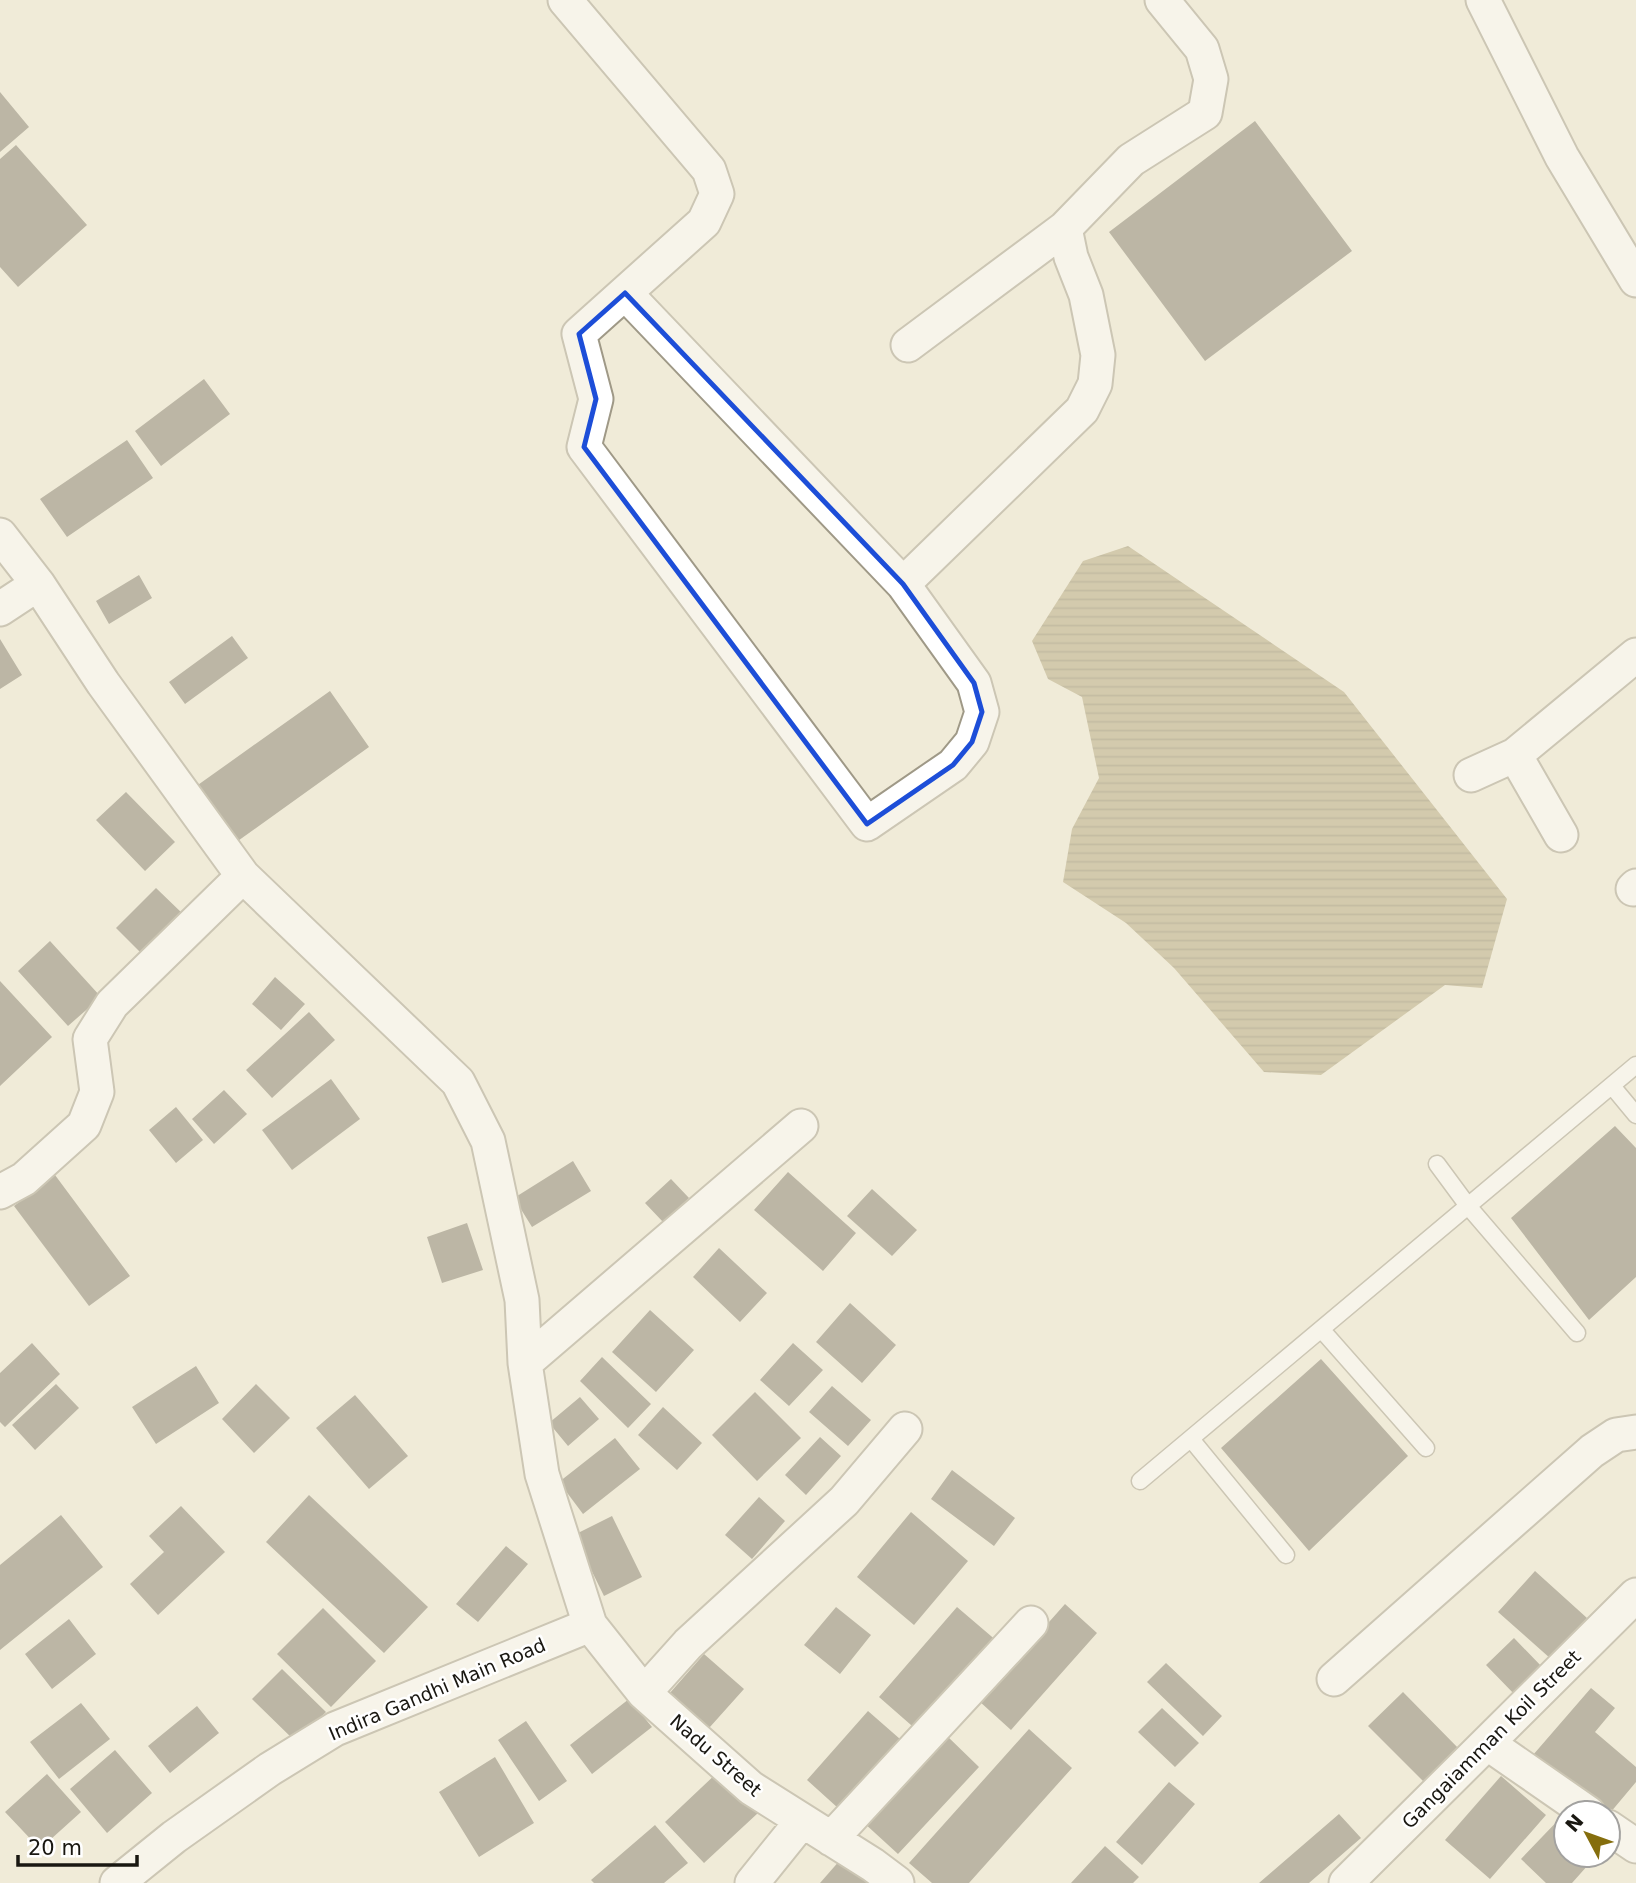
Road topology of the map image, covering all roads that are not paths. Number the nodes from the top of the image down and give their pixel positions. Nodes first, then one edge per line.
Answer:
1 (565, 0) edge
2 (1162, 0) edge
3 (1483, 0) edge
4 (1065, 228) junction
5 (1636, 280) edge
6 (625, 293) junction
7 (908, 345) dead end
8 (0, 535) edge
9 (38, 584) junction
10 (903, 584) junction
11 (0, 609) edge
12 (1636, 655) edge
13 (1515, 755) junction
14 (1471, 775) dead end
15 (1561, 835) dead end
16 (243, 876) junction
17 (1636, 1065) edge
18 (1612, 1086) junction
19 (1636, 1115) edge
20 (802, 1126) dead end
21 (1437, 1164) dead end
22 (0, 1192) edge
23 (1468, 1206) junction
24 (1321, 1329) junction
25 (1577, 1333) dead end
26 (525, 1363) junction
27 (905, 1429) dead end
28 (1636, 1432) edge
29 (1191, 1439) junction
30 (1426, 1448) dead end
31 (1140, 1481) dead end
32 (1286, 1555) dead end
33 (1636, 1594) edge
34 (1031, 1623) dead end
35 (590, 1625) junction
36 (1334, 1679) dead end
37 (644, 1693) junction
38 (1487, 1743) junction
39 (1568, 1799) edge
40 (802, 1821) junction
41 (831, 1839) junction
42 (117, 1883) edge
43 (752, 1883) edge
44 (897, 1883) edge
45 (1346, 1883) edge

1 - 6 street
2 - 4 street
3 - 5 street
4 - 7 street
4 - 10 street
6 - 10 street
6 - 10 street
8 - 9 street
9 - 11 street
9 - 16 street
12 - 13 street
13 - 14 street
13 - 15 street
16 - 22 street
16 - 26 street
17 - 18 lane
18 - 19 lane
18 - 23 lane
20 - 26 street
21 - 23 lane
23 - 24 lane
23 - 25 lane
24 - 29 lane
24 - 30 lane
26 - 35 street
27 - 37 street
28 - 36 street
29 - 31 lane
29 - 32 lane
33 - 38 street, Gangaiamman Koil Street
34 - 41 street
35 - 37 street, Nadu Street
35 - 42 street, Indira Gandhi Main Road
37 - 40 street, Nadu Street
38 - 39 street
38 - 45 street, Gangaiamman Koil Street
40 - 41 street, Nadu Street
40 - 43 street
41 - 44 street, Nadu Street

